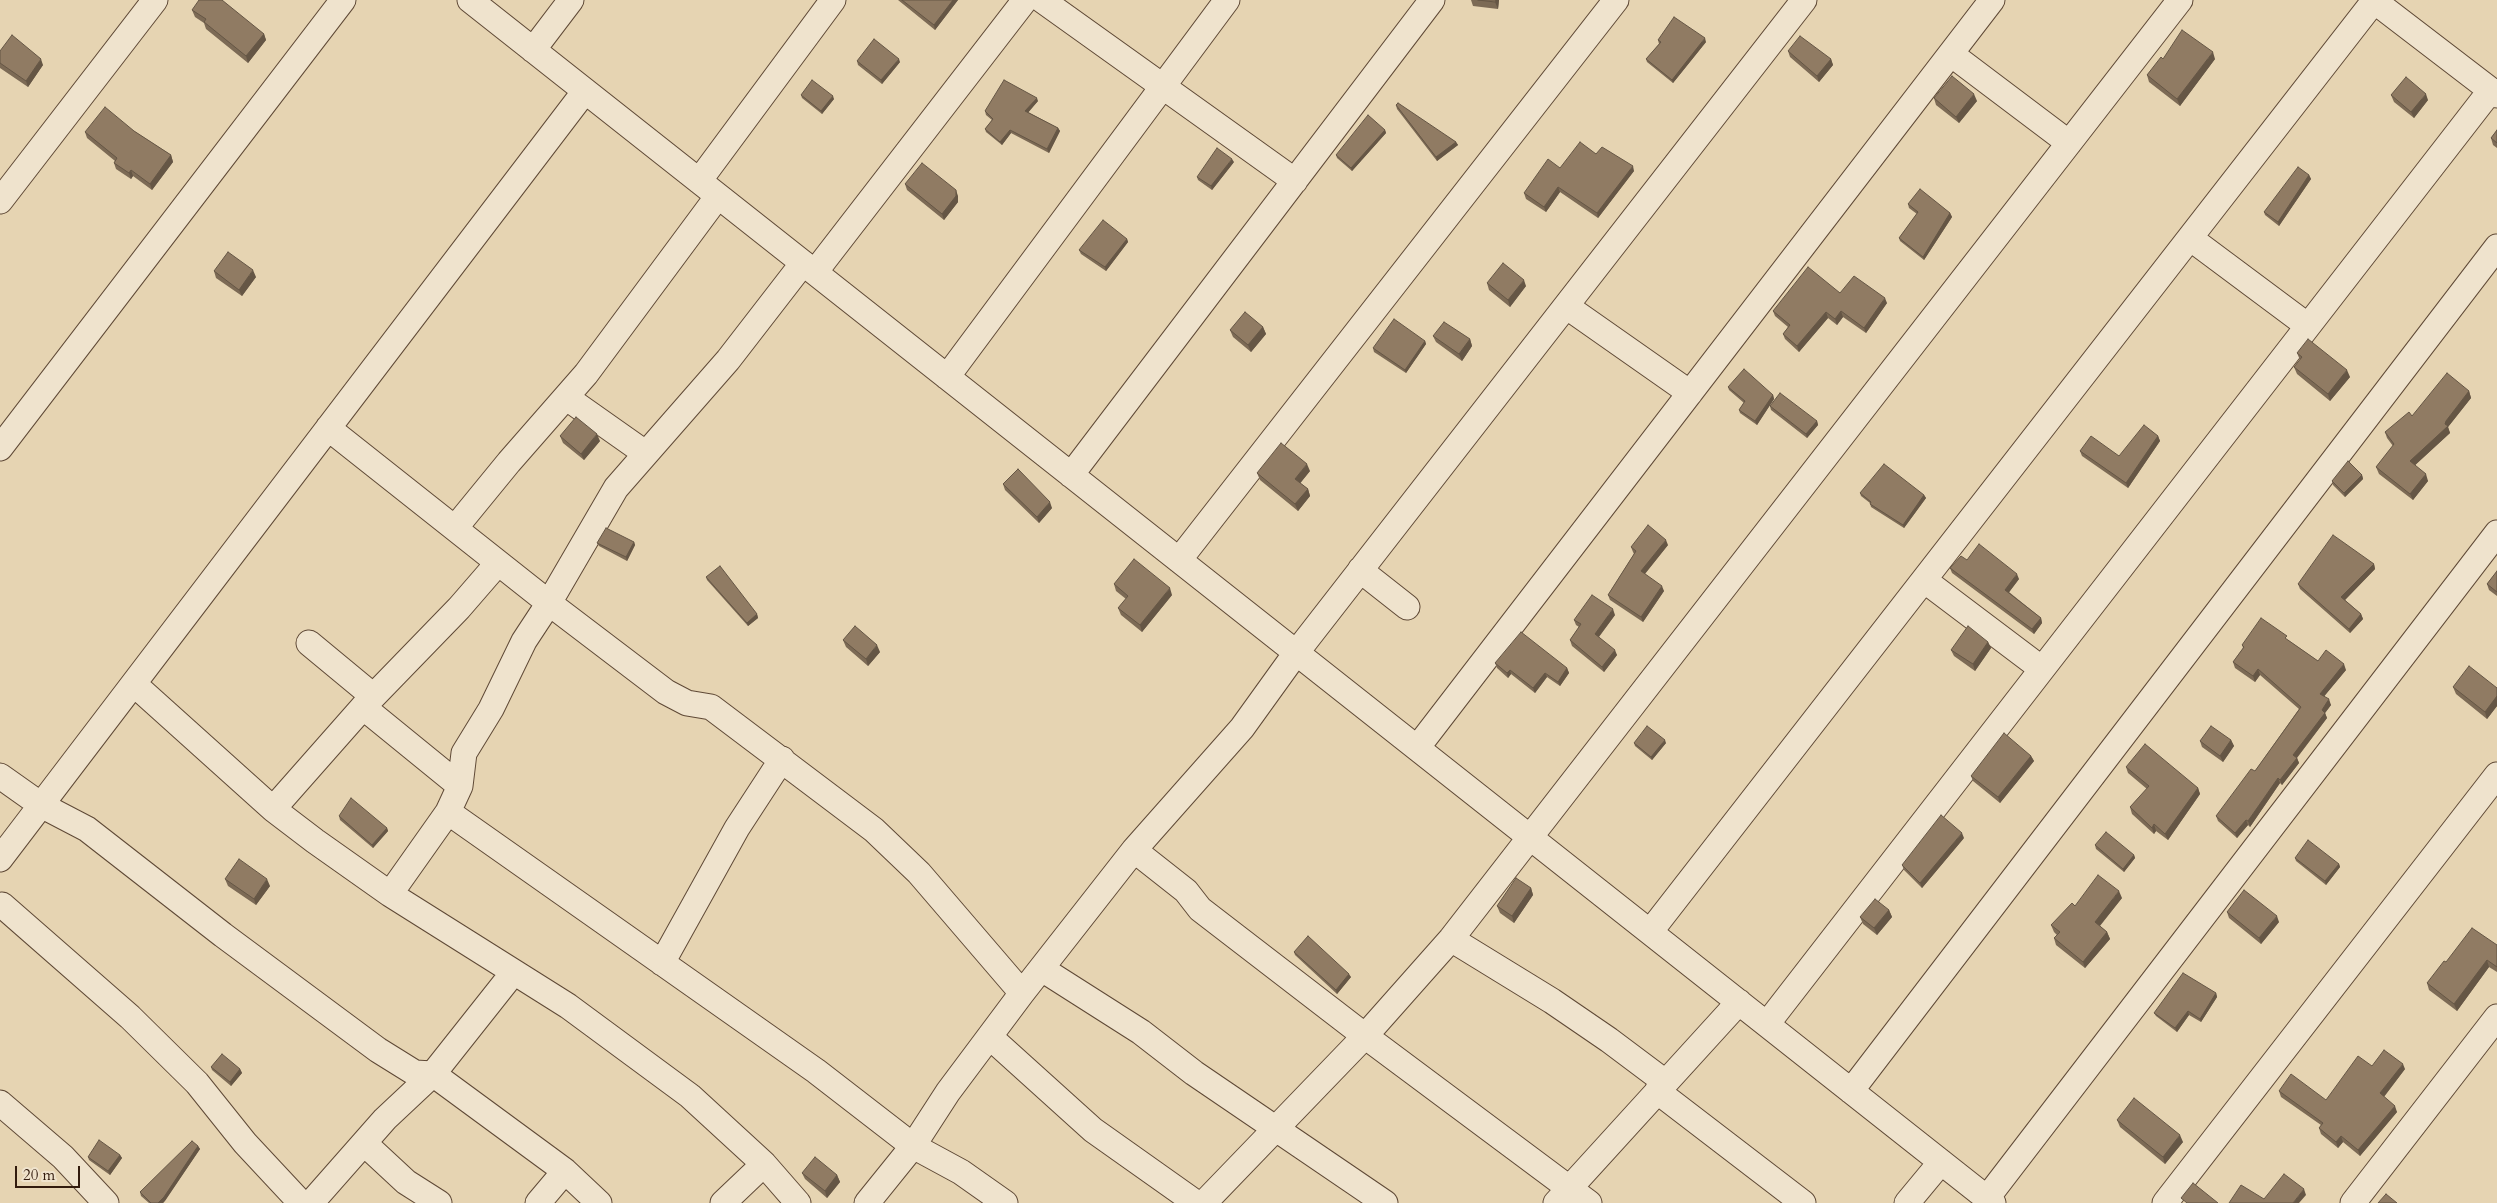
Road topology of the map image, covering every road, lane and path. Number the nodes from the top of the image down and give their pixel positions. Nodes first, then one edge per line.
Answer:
1 (155, 0) edge
2 (342, 0) edge
3 (470, 0) edge
4 (571, 0) edge
5 (833, 0) edge
6 (1025, 0) edge
7 (1042, 0) edge
8 (1227, 0) edge
9 (1432, 0) edge
10 (1616, 0) edge
11 (1804, 0) edge
12 (1992, 0) edge
13 (2180, 0) edge
14 (2374, 0) edge
15 (532, 50) junction
16 (1951, 54) junction
17 (1162, 86) junction
18 (585, 91) junction
19 (2494, 92) edge
20 (2069, 143) junction
21 (1294, 181) junction
22 (709, 189) junction
23 (0, 201) edge
24 (2190, 238) junction
25 (2497, 248) edge
26 (809, 268) junction
27 (1566, 306) junction
28 (2308, 326) junction
29 (947, 377) junction
30 (1690, 393) junction
31 (567, 398) junction
32 (328, 428) junction
33 (0, 448) edge
34 (646, 452) junction
35 (1071, 475) junction
36 (455, 528) junction
37 (2497, 533) edge
38 (1179, 560) junction
39 (498, 563) junction
40 (1360, 570) junction
41 (1924, 580) junction
42 (549, 603) junction
43 (1407, 607) dead end
44 (309, 642) dead end
45 (1296, 653) junction
46 (2042, 669) junction
47 (134, 684) junction
48 (368, 702) junction
49 (1417, 748) junction
50 (782, 758) junction
51 (2497, 775) edge
52 (0, 776) edge
53 (460, 786) junction
54 (41, 806) junction
55 (273, 809) junction
56 (448, 812) junction
57 (1531, 838) junction
58 (1134, 850) junction
59 (0, 859) edge
60 (390, 894) junction
61 (2, 905) dead end
62 (1650, 932) junction
63 (1451, 939) junction
64 (662, 963) junction
65 (1042, 969) junction
66 (513, 973) junction
67 (1022, 993) junction
68 (1739, 1002) junction
69 (2497, 1017) edge
70 (1767, 1024) junction
71 (1365, 1036) junction
72 (990, 1037) junction
73 (433, 1074) junction
74 (1661, 1086) junction
75 (1851, 1091) junction
76 (0, 1103) edge
77 (1274, 1128) junction
78 (364, 1143) junction
79 (913, 1146) junction
80 (1940, 1162) junction
81 (764, 1164) junction
82 (565, 1171) junction
83 (1563, 1196) edge
84 (1990, 1200) edge
85 (106, 1203) edge
86 (301, 1203) edge
87 (311, 1203) edge
88 (439, 1203) edge
89 (538, 1203) edge
90 (599, 1203) edge
91 (723, 1203) edge
92 (798, 1203) edge
93 (868, 1203) edge
94 (1005, 1203) edge
95 (1196, 1203) edge
96 (1204, 1203) edge
97 (1385, 1203) edge
98 (1589, 1203) edge
99 (1803, 1203) edge
100 (1907, 1203) edge
101 (2165, 1203) edge
102 (2353, 1203) edge

1 - 23 street
2 - 33 street
3 - 15 street
4 - 15 street
5 - 22 street
6 - 26 street
7 - 17 street
8 - 17 street
9 - 21 street
10 - 38 street
11 - 27 street
12 - 16 street
13 - 20 street
14 - 19 street
14 - 24 street
15 - 18 street
16 - 20 street
16 - 30 street
17 - 21 street
17 - 29 street
18 - 22 street
18 - 32 street
19 - 28 street
20 - 57 street
21 - 35 street
22 - 26 street
22 - 31 street
24 - 28 street
24 - 41 street
25 - 75 street
26 - 29 street
26 - 34 street
27 - 30 street
27 - 40 street
28 - 46 street
29 - 35 street
30 - 49 street
31 - 34 street
31 - 36 street
32 - 36 street
32 - 47 street
34 - 42 street
35 - 38 street
36 - 39 street
37 - 84 street
38 - 45 street
39 - 42 street
39 - 48 street
40 - 43 street
40 - 45 street
41 - 46 street
41 - 62 street
42 - 50 street
42 - 53 street
44 - 48 street
45 - 49 street
45 - 58 street
46 - 70 street
47 - 54 street
47 - 55 street
48 - 53 street
48 - 55 street
49 - 57 street
50 - 64 street
50 - 67 street
51 - 101 street
52 - 54 street
53 - 56 street
54 - 59 street
54 - 73 street
55 - 60 street
56 - 60 street
56 - 64 street
57 - 62 street
57 - 63 street
58 - 65 street
58 - 71 street
60 - 66 street
61 - 86 street
62 - 68 street
63 - 71 street
63 - 74 street
64 - 79 street
65 - 67 street
65 - 77 street
66 - 73 street
66 - 81 street
67 - 72 street
68 - 70 street
68 - 74 street
69 - 102 street
70 - 75 street
71 - 77 street
71 - 83 street
72 - 79 street
72 - 95 street
73 - 78 street
73 - 82 street
74 - 83 street
74 - 99 street
75 - 80 street
76 - 85 street
77 - 96 street
77 - 97 street
78 - 87 street
78 - 88 street
79 - 93 street
79 - 94 street
80 - 84 street
80 - 100 street
81 - 91 street
81 - 92 street
82 - 89 street
82 - 90 street
83 - 98 street

